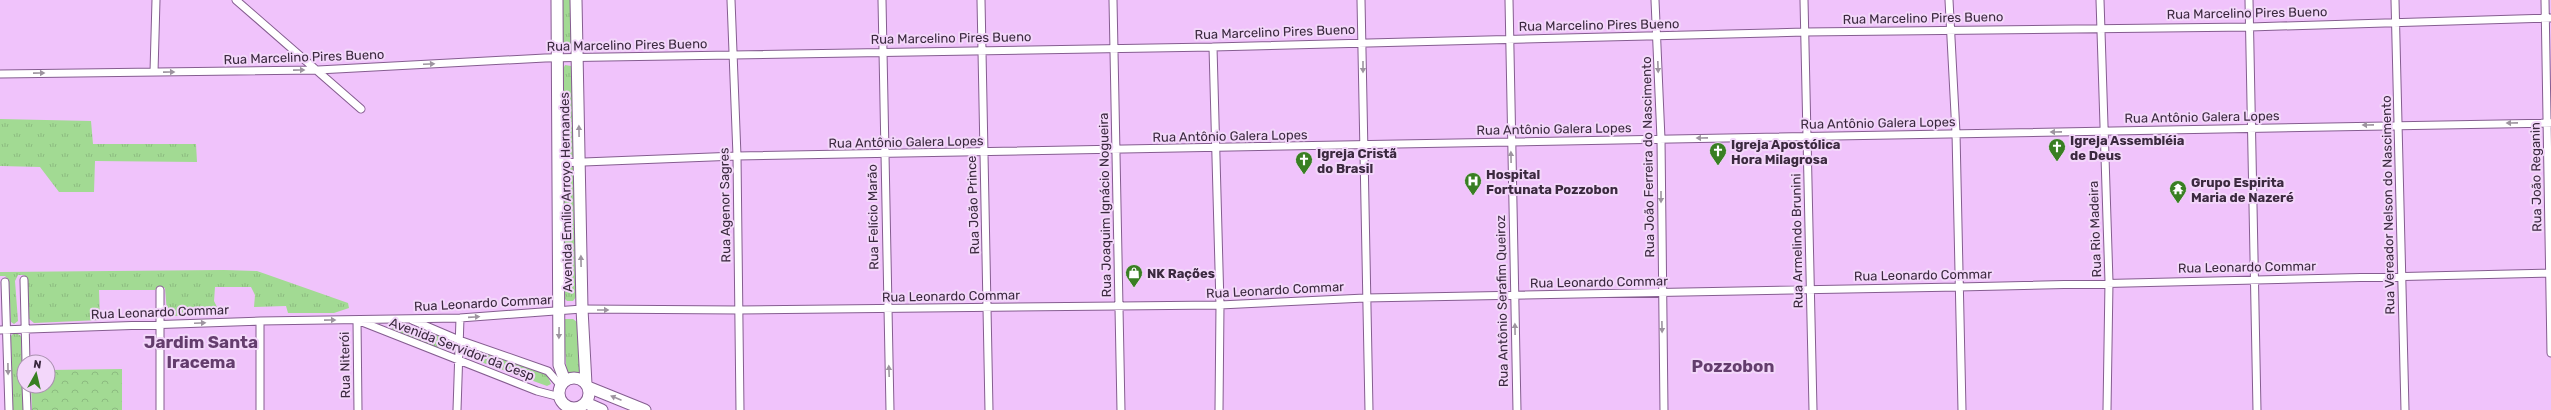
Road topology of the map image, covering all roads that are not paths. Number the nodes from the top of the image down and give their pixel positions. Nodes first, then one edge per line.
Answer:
1 (156, 0) edge
2 (236, 0) edge
3 (557, 0) edge
4 (576, 0) edge
5 (731, 0) edge
6 (882, 0) edge
7 (981, 0) edge
8 (1113, 0) edge
9 (1361, 0) edge
10 (1509, 0) edge
11 (1655, 0) edge
12 (1804, 0) edge
13 (1949, 0) edge
14 (2100, 0) edge
15 (2249, 0) edge
16 (2395, 0) edge
17 (2545, 0) edge
18 (2548, 18) edge
19 (2395, 21) junction
20 (2102, 27) junction
21 (2250, 27) junction
22 (1949, 30) junction
23 (1805, 32) junction
24 (1657, 36) junction
25 (1509, 39) junction
26 (1362, 41) junction
27 (1213, 47) junction
28 (1114, 48) junction
29 (982, 50) junction
30 (883, 51) junction
31 (733, 55) junction
32 (559, 58) junction
33 (578, 58) junction
34 (318, 70) junction
35 (154, 72) junction
36 (0, 74) edge
37 (361, 109) dead end
38 (2549, 123) edge
39 (2398, 125) junction
40 (2250, 127) junction
41 (2104, 131) junction
42 (1956, 133) junction
43 (1807, 136) junction
44 (1661, 139) junction
45 (1510, 141) junction
46 (1363, 144) junction
47 (1215, 148) junction
48 (1117, 151) junction
49 (983, 152) junction
50 (884, 155) junction
51 (737, 156) junction
52 (558, 163) junction
53 (580, 163) junction
54 (2550, 273) edge
55 (2401, 276) junction
56 (24, 280) dead end
57 (2255, 280) junction
58 (5, 282) dead end
59 (2109, 282) junction
60 (1959, 287) junction
61 (1810, 289) junction
62 (160, 290) dead end
63 (1662, 293) junction
64 (1514, 295) junction
65 (1365, 298) junction
66 (1220, 305) junction
67 (1119, 306) junction
68 (887, 308) junction
69 (987, 308) junction
70 (582, 309) junction
71 (739, 310) junction
72 (560, 311) junction
73 (460, 318) junction
74 (409, 319) junction
75 (356, 320) junction
76 (260, 321) junction
77 (161, 324) junction
78 (25, 328) junction
79 (4, 330) edge
80 (459, 340) junction
81 (2551, 353) edge
82 (26, 354) edge
83 (458, 360) junction
84 (587, 385) junction
85 (26, 394) edge
86 (562, 395) edge
87 (584, 406) edge
88 (9, 410) edge
89 (27, 410) edge
90 (160, 410) edge
91 (260, 410) edge
92 (358, 410) edge
93 (457, 410) edge
94 (602, 410) edge
95 (644, 410) edge
96 (740, 410) edge
97 (890, 410) edge
98 (989, 410) edge
99 (1121, 410) edge
100 (1219, 410) edge
101 (1369, 410) edge
102 (1517, 410) edge
103 (1664, 410) edge
104 (1813, 410) edge
105 (1962, 410) edge
106 (2107, 410) edge
107 (2257, 410) edge
108 (2405, 410) edge

1 - 35 street
2 - 34 street
3 - 32 main road, Avenida Emílio Arroyo Hernandes
4 - 33 main road, Avenida Emílio Arroyo Hernandes
5 - 31 street, Rua Agenor Sagres
6 - 30 street, Rua Felício Marão
7 - 29 street, Rua João Prince
8 - 28 street, Rua Joaquim Ignácio Nogueira
9 - 26 street
10 - 25 street, Rua Antônio Serafim Queiroz
11 - 24 street, Rua João Ferreira do Nascimento
12 - 23 street, Rua Armelindo Brunini
13 - 22 street
14 - 20 street, Rua Rio Madeira
15 - 21 street
16 - 19 street, Rua Vereador Nelson do Nascimento
17 - 18 street, Rua João Reganin
18 - 19 street, Rua Marcelino Pires Bueno
18 - 38 street, Rua João Reganin
19 - 21 street, Rua Marcelino Pires Bueno
19 - 39 street, Rua Vereador Nelson do Nascimento
20 - 21 street, Rua Marcelino Pires Bueno
20 - 22 street, Rua Marcelino Pires Bueno
20 - 41 street, Rua Rio Madeira
21 - 40 street
22 - 23 street, Rua Marcelino Pires Bueno
22 - 42 street
23 - 24 street, Rua Marcelino Pires Bueno
23 - 43 street, Rua Armelindo Brunini
24 - 25 street, Rua Marcelino Pires Bueno
24 -> 44 street, Rua João Ferreira do Nascimento
25 - 26 street, Rua Marcelino Pires Bueno
25 - 45 street, Rua Antônio Serafim Queiroz
26 - 27 street, Rua Marcelino Pires Bueno
26 -> 46 street
27 - 28 street, Rua Marcelino Pires Bueno
27 - 47 street
28 - 29 street, Rua Marcelino Pires Bueno
28 - 48 street, Rua Joaquim Ignácio Nogueira
29 - 30 street, Rua Marcelino Pires Bueno
29 - 49 street, Rua João Prince
30 - 31 street, Rua Marcelino Pires Bueno
30 - 50 street, Rua Felício Marão
31 - 33 street, Rua Marcelino Pires Bueno
31 - 51 street, Rua Agenor Sagres
32 - 33 street, Rua Marcelino Pires Bueno
34 -> 32 street, Rua Marcelino Pires Bueno
32 - 52 main road, Avenida Emílio Arroyo Hernandes
53 -> 33 main road, Avenida Emílio Arroyo Hernandes
35 -> 34 street, Rua Marcelino Pires Bueno
34 - 37 street
36 -> 35 street, Rua Marcelino Pires Bueno
38 -> 39 street, Rua Antônio Galera Lopes
38 - 54 street, Rua João Reganin
39 -> 40 street, Rua Antônio Galera Lopes
39 - 55 street, Rua Vereador Nelson do Nascimento
40 - 41 street, Rua Antônio Galera Lopes
40 - 57 street
41 -> 42 street, Rua Antônio Galera Lopes
41 - 59 street, Rua Rio Madeira
42 - 43 street, Rua Antônio Galera Lopes
42 - 60 street
43 -> 44 street, Rua Antônio Galera Lopes
43 - 61 street, Rua Armelindo Brunini
44 - 45 street, Rua Antônio Galera Lopes
44 -> 63 street, Rua João Ferreira do Nascimento
45 - 46 street, Rua Antônio Galera Lopes
64 -> 45 street, Rua Antônio Serafim Queiroz
46 - 47 street, Rua Antônio Galera Lopes
46 - 65 street
47 - 48 street, Rua Antônio Galera Lopes
47 - 66 street
48 - 49 street, Rua Antônio Galera Lopes
48 - 67 street, Rua Joaquim Ignácio Nogueira
49 - 50 street, Rua Antônio Galera Lopes
49 - 69 street, Rua João Prince
50 - 51 street, Rua Antônio Galera Lopes
50 - 68 street, Rua Felício Marão
51 - 53 street, Rua Antônio Galera Lopes
51 - 71 street, Rua Agenor Sagres
52 - 53 street, Rua Antônio Galera Lopes
52 - 72 main road, Avenida Emílio Arroyo Hernandes
70 -> 53 main road, Avenida Emílio Arroyo Hernandes
54 - 55 street, Rua Leonardo Commar
54 - 81 street, Rua João Reganin
55 - 57 street, Rua Leonardo Commar
55 - 108 street, Rua Vereador Nelson do Nascimento
56 - 78 street
57 - 59 street, Rua Leonardo Commar
57 - 107 street
58 - 79 street
59 - 60 street, Rua Leonardo Commar
59 - 106 street, Rua Rio Madeira
60 - 61 street, Rua Leonardo Commar
60 - 105 street
61 - 63 street, Rua Leonardo Commar
61 - 104 street, Rua Armelindo Brunini
62 - 77 street
63 - 64 street, Rua Leonardo Commar
63 -> 103 street, Rua João Ferreira do Nascimento
64 - 65 street, Rua Leonardo Commar
102 -> 64 street, Rua Antônio Serafim Queiroz
65 - 66 street, Rua Leonardo Commar
65 - 101 street
66 - 67 street, Rua Leonardo Commar
66 - 100 street
67 - 69 street, Rua Leonardo Commar
67 - 99 street, Rua Joaquim Ignácio Nogueira
68 - 69 street, Rua Leonardo Commar
68 - 71 street, Rua Leonardo Commar
97 -> 68 street, Rua Felício Marão
69 - 98 street, Rua João Prince
70 -> 71 street, Rua Leonardo Commar
70 - 72 street, Rua Leonardo Commar
70 - 84 main road, Avenida Emílio Arroyo Hernandes
71 - 96 street, Rua Agenor Sagres
73 -> 72 street, Rua Leonardo Commar
72 -> 86 main road, Avenida Emílio Arroyo Hernandes
73 - 74 street, Rua Leonardo Commar
73 - 80 street
74 - 75 street, Rua Leonardo Commar
74 - 80 street, Avenida Servidor da Cesp
76 -> 75 street, Rua Leonardo Commar
75 - 83 street, Avenida Servidor da Cesp
75 - 92 street, Rua Niterói
77 -> 76 street, Rua Leonardo Commar
76 - 91 street
77 - 78 street, Rua Leonardo Commar
77 - 90 street
78 - 79 street, Rua Leonardo Commar
78 - 82 street
79 -> 88 street
80 - 83 street
80 - 86 street, Avenida Servidor da Cesp
83 - 86 street, Avenida Servidor da Cesp
83 - 93 street
84 - 86 main road
84 - 87 main road, Avenida Emílio Arroyo Hernandes
95 -> 84 main road
85 - 89 street
86 - 87 main road
87 - 94 main road

